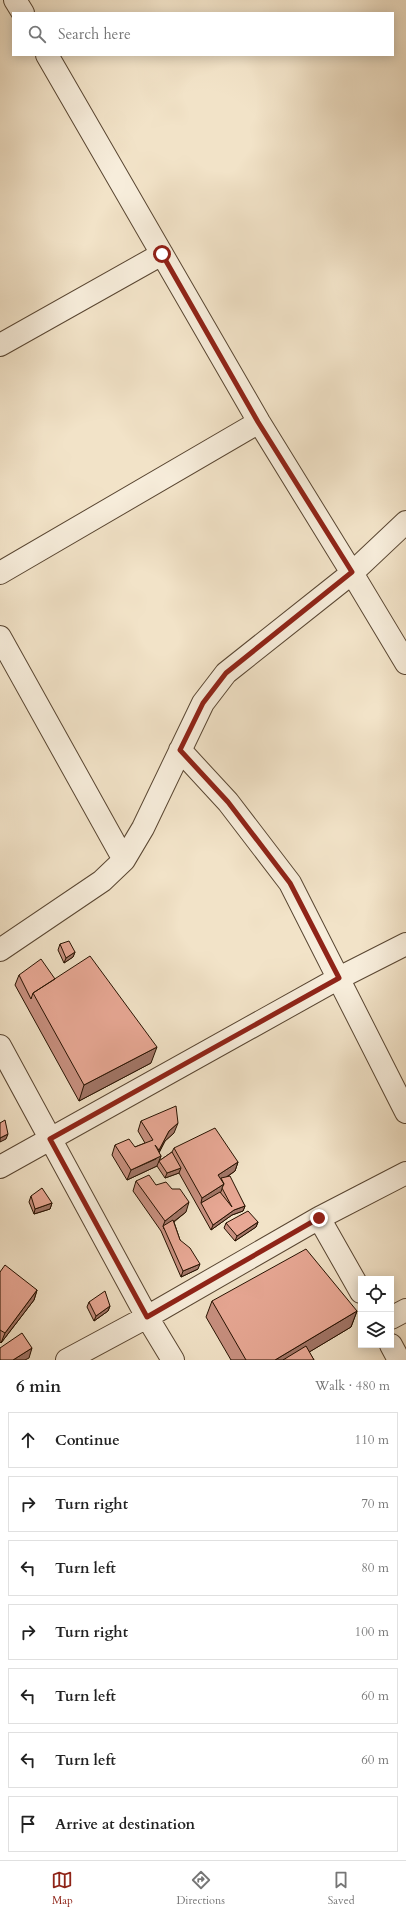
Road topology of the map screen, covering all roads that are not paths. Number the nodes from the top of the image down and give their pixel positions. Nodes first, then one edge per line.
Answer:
1 (15, 0) edge
2 (21, 12) edge
3 (48, 56) edge
4 (162, 254) junction
5 (0, 344) edge
6 (258, 422) junction
7 (406, 522) edge
8 (352, 572) junction
9 (0, 573) edge
10 (0, 638) edge
11 (406, 663) edge
12 (180, 750) junction
13 (124, 860) junction
14 (406, 944) edge
15 (0, 950) edge
16 (339, 978) junction
17 (0, 1046) edge
18 (406, 1112) edge
19 (50, 1139) junction
20 (0, 1166) edge
21 (406, 1173) edge
22 (319, 1218) junction
23 (358, 1287) edge
24 (406, 1310) edge
25 (394, 1316) edge
26 (147, 1317) junction
27 (393, 1348) edge
28 (67, 1360) edge
29 (173, 1360) edge
30 (399, 1360) edge

1 - 2 street
3 - 4 street
4 - 5 street
4 - 6 street
6 - 8 street
6 - 9 street
7 - 8 street
8 - 11 street
8 - 12 street
10 - 13 street
12 - 13 street
12 - 16 street
13 - 15 street
14 - 16 street
16 - 18 street
16 - 19 street
17 - 19 street
19 - 20 street
19 - 26 street
21 - 22 street
22 - 23 street
22 - 26 street
24 - 25 street
26 - 28 street
26 - 29 street
27 - 30 street

